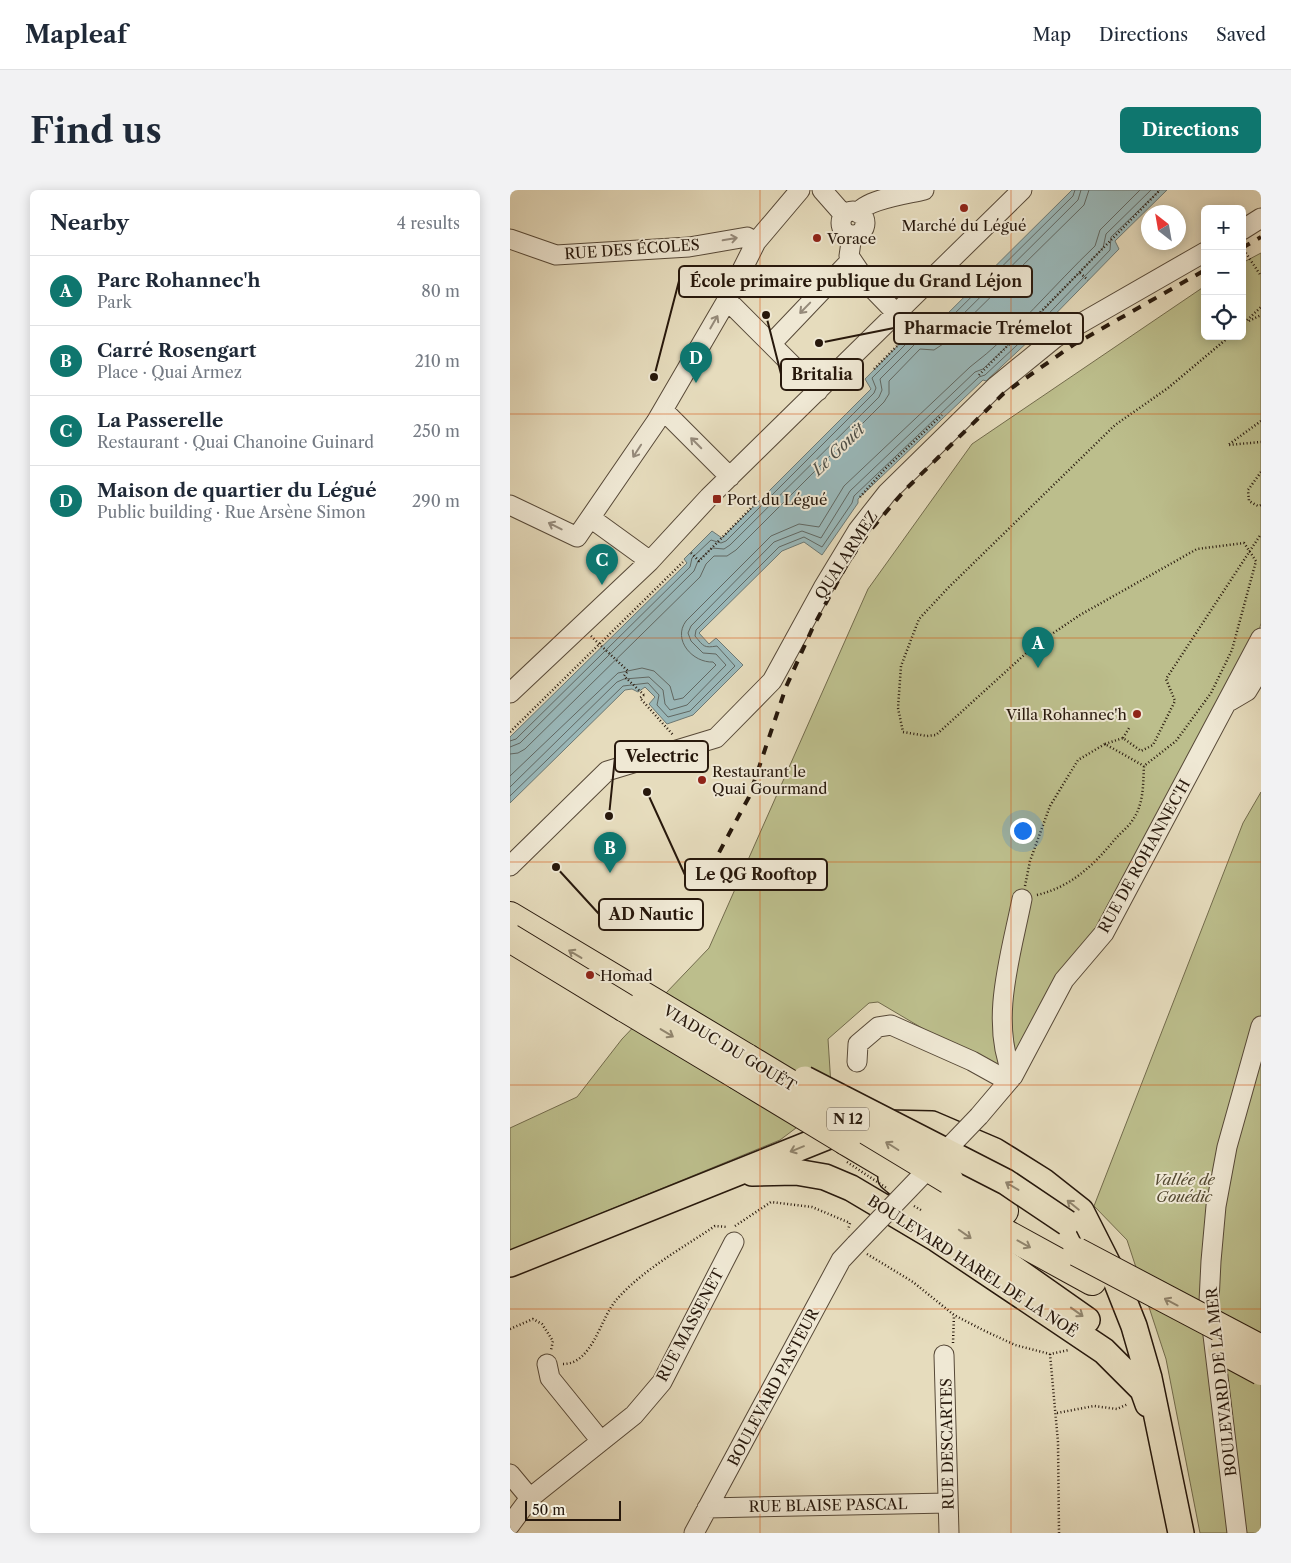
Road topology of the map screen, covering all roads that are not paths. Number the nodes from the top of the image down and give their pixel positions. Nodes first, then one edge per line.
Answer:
1 (800, 190) edge
2 (822, 190) edge
3 (924, 190) edge
4 (1022, 190) edge
5 (851, 214) junction
6 (1261, 218) edge
7 (1246, 227) edge
8 (510, 239) edge
9 (756, 242) junction
10 (1201, 254) edge
11 (851, 260) junction
12 (727, 300) junction
13 (897, 314) junction
14 (771, 344) junction
15 (818, 390) junction
16 (663, 410) junction
17 (730, 477) junction
18 (510, 505) edge
19 (592, 519) junction
20 (650, 561) junction
21 (1261, 638) edge
22 (1261, 668) edge
23 (510, 693) edge
24 (1225, 704) junction
25 (510, 866) edge
26 (1022, 899) road end
27 (510, 916) edge
28 (510, 938) edge
29 (677, 1016) junction
30 (1261, 1026) edge
31 (857, 1062) dead end
32 (1011, 1079) junction
33 (735, 1173) junction
34 (936, 1193) junction
35 (734, 1242) dead end
36 (854, 1247) joint
37 (510, 1264) edge
38 (1261, 1349) edge
39 (944, 1354) road end
40 (547, 1364) road end
41 (1261, 1370) edge
42 (1143, 1392) junction
43 (601, 1441) junction
44 (510, 1474) edge
45 (530, 1498) junction
46 (948, 1503) junction
47 (708, 1508) junction
48 (510, 1525) edge
49 (694, 1533) edge
50 (949, 1533) edge
51 (1180, 1533) edge
52 (1237, 1533) edge

1 - 9 street
2 - 5 street
3 - 5 street
4 - 13 street
5 - 11 street
6 - 7 street
8 -> 9 street, RUE DES ÉCOLES
9 - 12 street
10 - 25 street, QUAI ARMEZ
11 - 13 street
11 -> 14 street
12 - 14 street
16 -> 12 street
13 - 15 street
14 - 15 street
15 - 17 street
17 -> 16 street
16 -> 19 street
17 - 20 street
19 -> 18 street
19 - 20 street
20 - 23 street
21 - 24 street, RUE DE ROHANNEC'H
22 - 24 street
24 - 32 street, RUE DE ROHANNEC'H
26 - 32 street
29 -> 27 highway, VIADUC DU GOUËT / N 12
28 -> 34 highway, VIADUC DU GOUËT / N 12, bridge
34 -> 29 highway, VIADUC DU GOUËT / N 12, bridge
42 -> 29 main road, bridge
30 - 52 street, BOULEVARD DE LA MER
31 - 32 street
32 - 36 street, RUE DE ROHANNEC'H, bridge
33 - 37 main road
33 - 42 main road, BOULEVARD HAREL DE LA NOË
42 -> 33 main road
38 -> 34 highway, N 12, bridge
34 -> 41 highway, N 12, bridge
34 -> 42 main road
35 - 43 street, RUE MASSENET
36 - 47 street, BOULEVARD PASTEUR
39 - 46 street, RUE DESCARTES
40 - 43 street
42 - 51 main road
43 - 45 street, RUE MASSENET
44 - 45 street
45 - 48 street, RUE MASSENET
46 - 47 street, RUE BLAISE PASCAL
46 - 50 street, RUE DESCARTES
47 - 49 street, BOULEVARD PASTEUR

